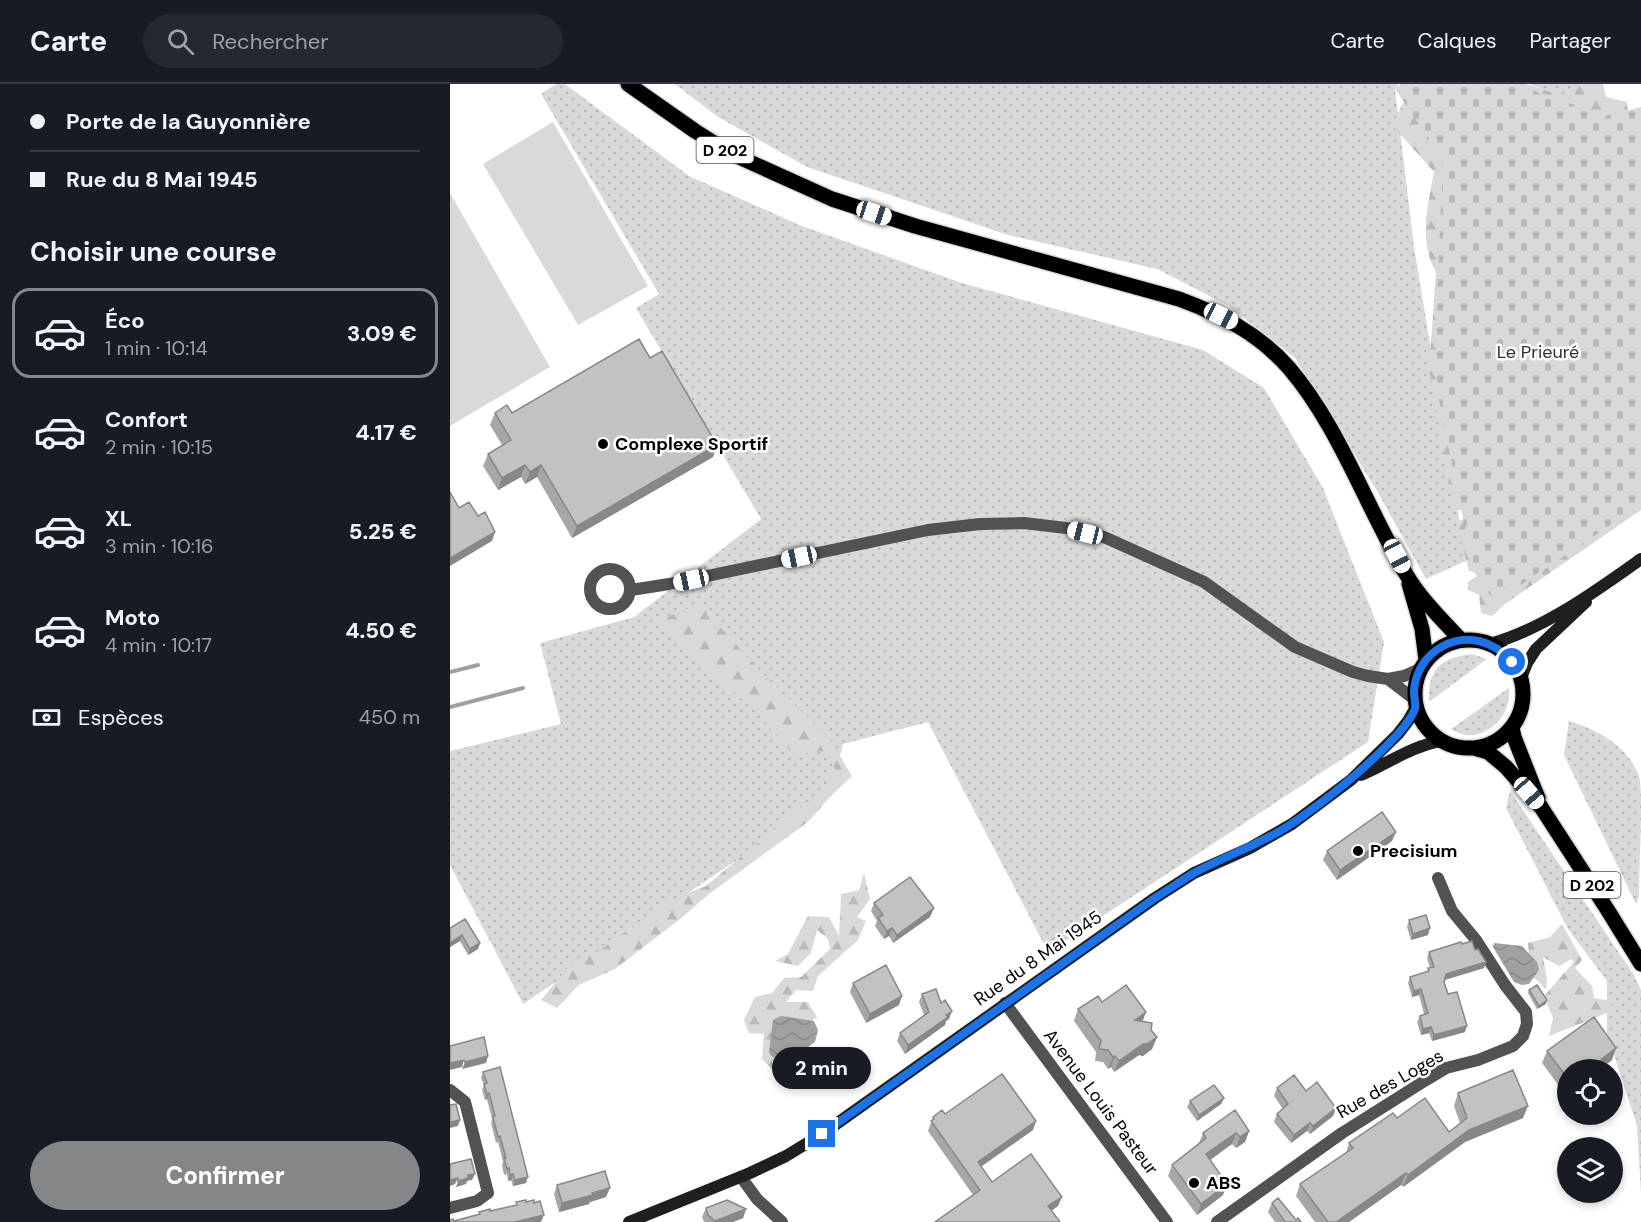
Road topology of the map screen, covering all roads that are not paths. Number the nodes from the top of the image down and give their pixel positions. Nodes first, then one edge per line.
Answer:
1 (628, 84) edge
2 (1641, 559) edge
3 (1407, 575) junction
4 (1607, 583) junction
5 (631, 590) dead end
6 (1461, 640) junction
7 (1490, 644) junction
8 (1423, 665) junction
9 (1521, 678) junction
10 (1388, 679) junction
11 (1415, 703) junction
12 (1512, 727) junction
13 (1441, 741) junction
14 (1474, 748) junction
15 (1351, 780) junction
16 (1541, 807) junction
17 (1438, 878) dead end
18 (1641, 964) edge
19 (1005, 1003) junction
20 (450, 1090) edge
21 (745, 1175) junction
22 (450, 1208) edge
23 (629, 1222) edge
24 (782, 1222) edge
25 (1167, 1222) edge
26 (1217, 1222) edge

1 - 3 main road, D 202
2 - 4 main road
3 - 6 main road, D 202
3 - 8 main road, D 202
4 - 7 main road
4 - 9 main road
5 - 10 street
6 - 7 main road
6 - 8 main road
7 - 9 main road
8 - 10 street
8 - 11 main road
9 - 12 main road
10 - 11 street
11 - 13 main road
11 - 15 main road
12 - 14 main road
12 - 16 main road, D 202
13 - 14 main road
13 - 15 main road
14 - 16 main road, D 202
15 - 19 main road, Rue du 8 Mai 1945
16 - 18 main road, D 202
17 - 26 street, Rue des Loges
19 - 21 main road, Rue du 8 Mai 1945
19 - 25 street, Avenue Louis Pasteur
20 - 22 street
21 - 23 main road, Rue du 8 Mai 1945
21 - 24 street

